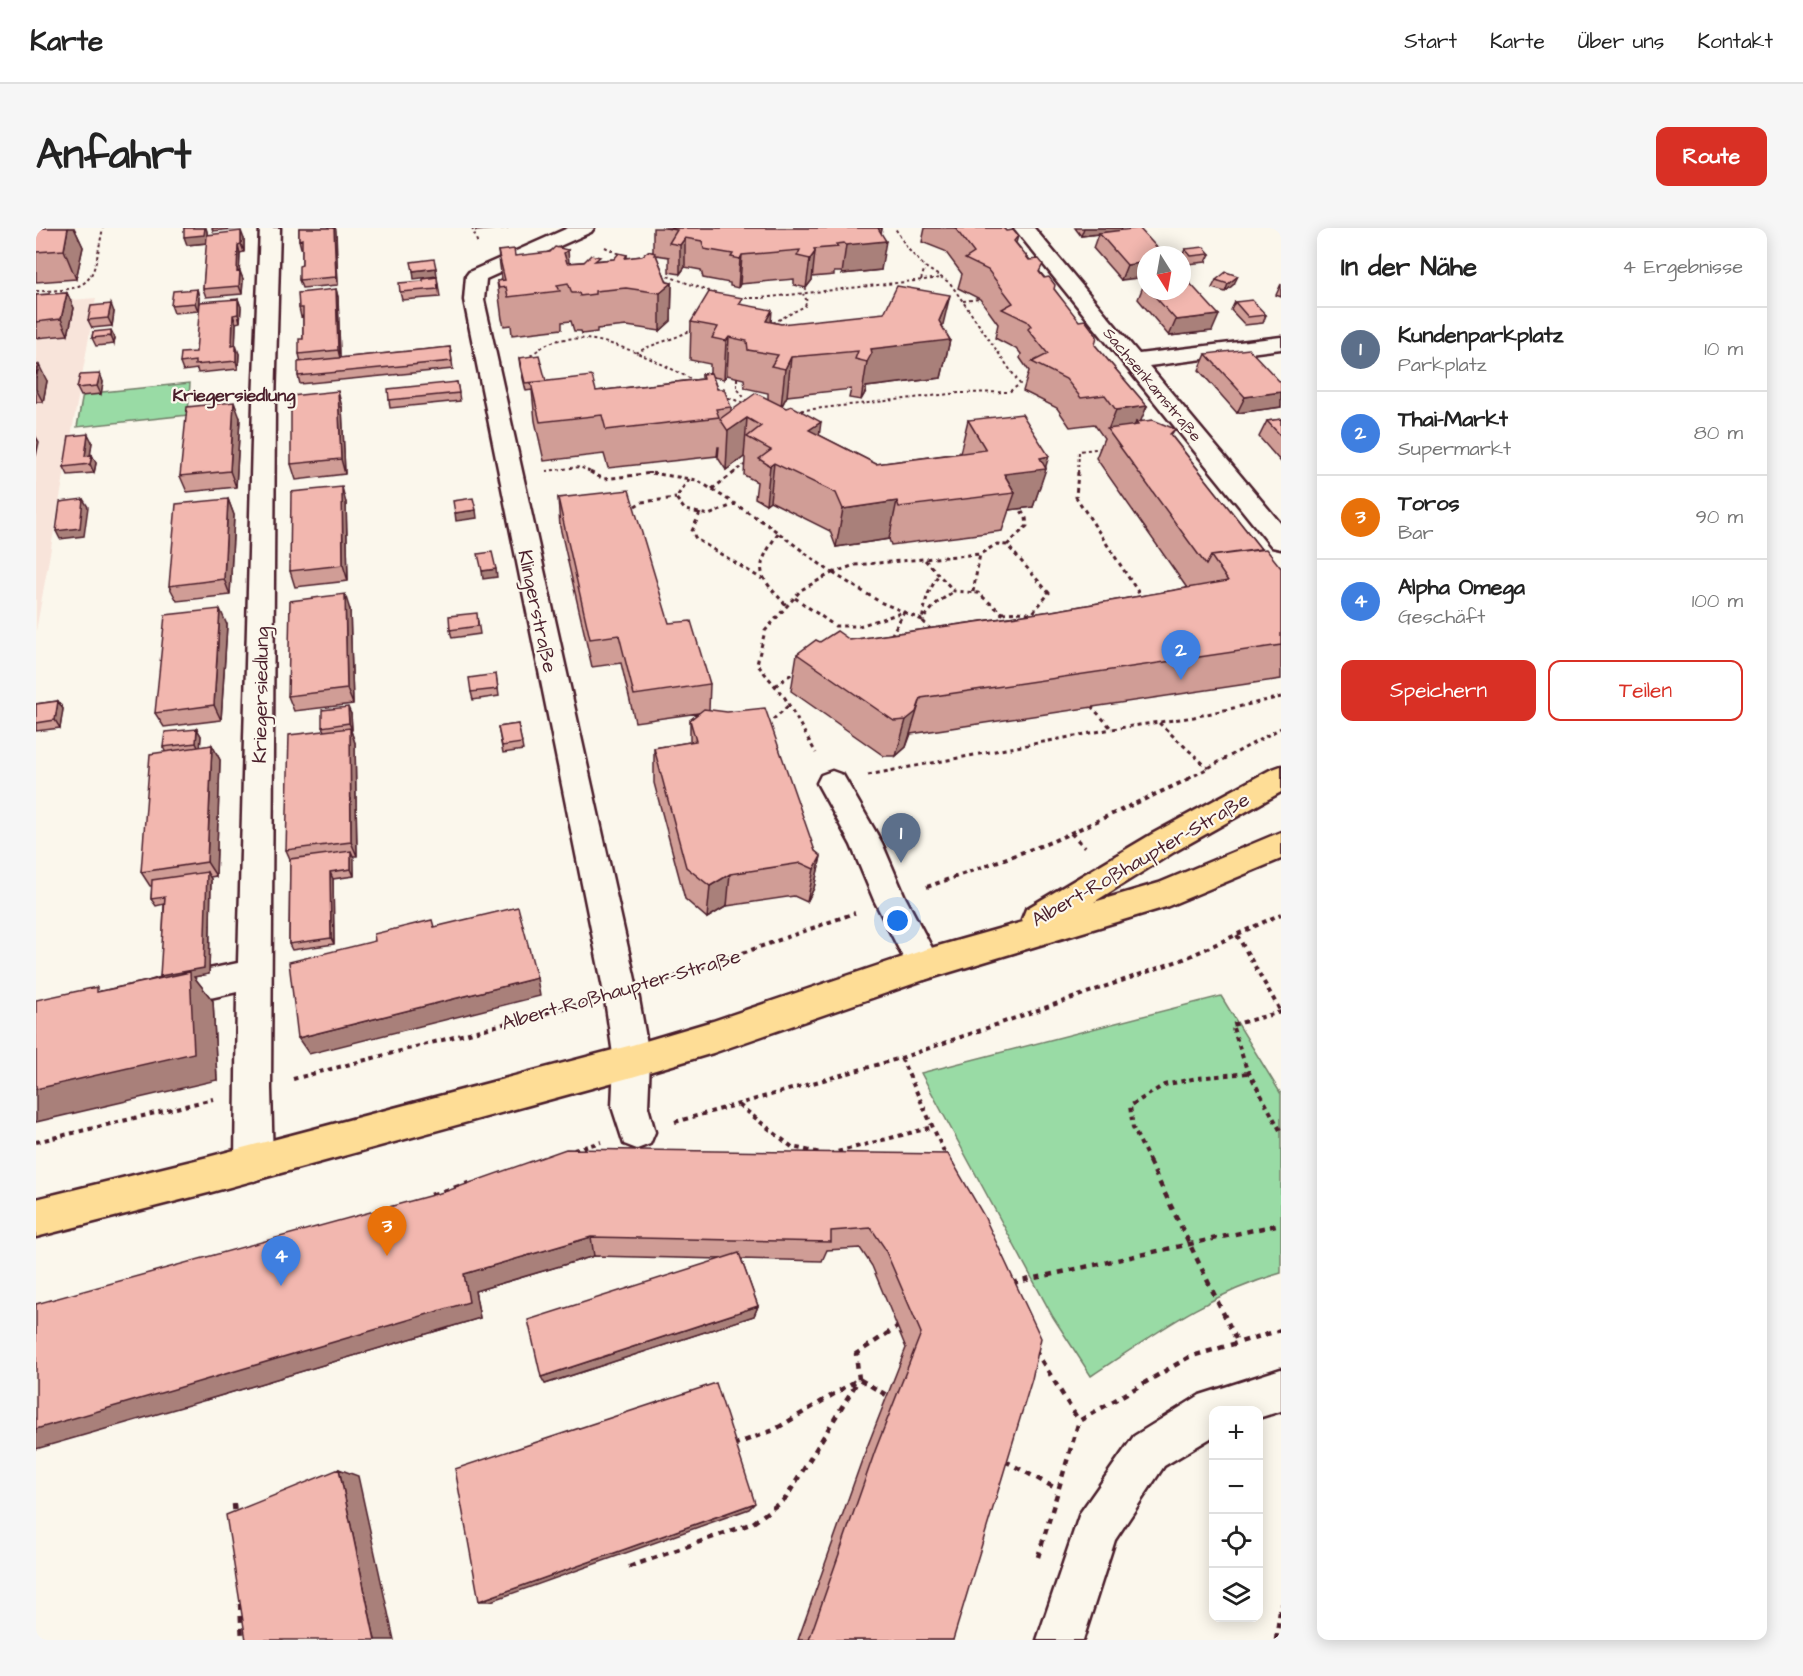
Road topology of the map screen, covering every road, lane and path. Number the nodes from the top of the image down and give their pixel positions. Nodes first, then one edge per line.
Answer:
1 (103, 228) edge
2 (270, 228) edge
3 (895, 228) edge
4 (1024, 228) edge
5 (579, 230) edge
6 (623, 256) edge
7 (925, 267) junction
8 (662, 274) edge
9 (941, 278) junction
10 (921, 281) junction
11 (36, 291) edge
12 (803, 294) junction
13 (722, 295) edge
14 (730, 296) edge
15 (739, 298) junction
16 (749, 298) junction
17 (980, 299) edge
18 (963, 301) junction
19 (731, 302) edge
20 (751, 308) edge
21 (697, 325) edge
22 (770, 325) edge
23 (1281, 343) edge
24 (635, 353) junction
25 (1134, 361) junction
26 (487, 363) junction
27 (737, 378) edge
28 (695, 381) edge
29 (1029, 383) dead end
30 (1020, 384) junction
31 (715, 392) edge
32 (788, 412) edge
33 (1114, 446) edge
34 (750, 460) edge
35 (510, 476) junction
36 (689, 478) junction
37 (712, 489) junction
38 (676, 498) junction
39 (735, 504) junction
40 (635, 506) edge
41 (1020, 509) edge
42 (700, 513) junction
43 (778, 533) junction
44 (1281, 541) edge
45 (1007, 545) junction
46 (980, 554) junction
47 (924, 560) junction
48 (832, 573) junction
49 (938, 574) junction
50 (762, 579) junction
51 (954, 591) junction
52 (973, 592) junction
53 (795, 598) junction
54 (1142, 598) edge
55 (787, 606) junction
56 (904, 612) junction
57 (1002, 613) junction
58 (1032, 614) junction
59 (922, 620) junction
60 (1038, 621) edge
61 (999, 625) edge
62 (937, 636) edge
63 (890, 639) edge
64 (803, 666) dead end
65 (775, 686) junction
66 (1281, 697) edge
67 (789, 705) junction
68 (1091, 706) edge
69 (1158, 722) junction
70 (764, 727) edge
71 (1281, 728) edge
72 (1112, 729) junction
73 (1208, 768) junction
74 (1281, 778) edge
75 (1187, 780) junction
76 (832, 783) junction
77 (1191, 784) dead end
78 (1071, 832) junction
79 (1281, 845) edge
80 (1087, 849) dead end
81 (890, 900) junction
82 (1237, 934) dead end
83 (1000, 942) junction
84 (924, 965) junction
85 (255, 974) junction
86 (621, 993) junction
87 (129, 1000) edge
88 (1281, 1012) edge
89 (900, 1058) dead end
90 (632, 1061) junction
91 (1248, 1073) junction
92 (253, 1089) junction
93 (739, 1104) dead end
94 (933, 1127) junction
95 (637, 1132) dead end
96 (1281, 1132) edge
97 (36, 1142) edge
98 (254, 1163) junction
99 (952, 1169) edge
100 (36, 1218) edge
101 (1281, 1224) edge
102 (1192, 1244) junction
103 (1005, 1284) edge
104 (897, 1327) edge
105 (1281, 1330) edge
106 (1238, 1343) junction
107 (1033, 1345) edge
108 (859, 1379) junction
109 (1281, 1390) edge
110 (888, 1395) dead end
111 (1230, 1406) edge
112 (1209, 1414) edge
113 (1079, 1421) junction
114 (729, 1447) edge
115 (1000, 1459) edge
116 (1057, 1490) junction
117 (234, 1504) dead end
118 (236, 1527) edge
119 (1036, 1565) dead end
120 (629, 1567) edge
121 (240, 1595) edge
122 (1281, 1604) edge
123 (242, 1640) edge
124 (1060, 1640) edge
125 (1276, 1640) edge

1 - 11 path
2 - 85 street, Kriegersiedlung
3 - 7 path
4 - 25 street, Sachsenkamstraße
5 - 6 path
5 - 26 street, Klingerstraße
7 - 9 path
7 - 10 path
8 - 13 path
9 - 10 path
9 - 18 path
10 - 12 path
12 - 16 path
12 - 22 path
14 - 15 path
15 - 16 path
15 - 19 path
16 - 20 path
17 - 18 path
18 - 30 path
21 - 24 path
23 - 25 street
24 - 26 path
24 - 28 path
25 - 44 street, Sachsenkamstraße
26 - 35 street, Klingerstraße
27 - 31 path
29 - 30 path
30 - 32 path
33 - 54 path
34 - 37 path
35 - 36 path
35 - 86 street, Klingerstraße
36 - 37 path
36 - 38 path
37 - 39 path
38 - 40 path
38 - 42 path
39 - 42 path
39 - 43 path
41 - 45 path
42 - 50 path
43 - 48 path
43 - 50 path
45 - 46 path
45 - 58 path
46 - 47 path
46 - 52 path
47 - 48 path
47 - 49 path
48 - 53 path
48 - 56 path
49 - 51 path
49 - 59 path
50 - 55 path
51 - 52 path
51 - 59 path
52 - 57 path
53 - 55 path
53 - 56 path
55 - 65 path
56 - 59 path
56 - 63 path
57 - 58 path
57 - 61 path
58 - 60 path
59 - 62 path
64 - 65 path
65 - 67 path
66 - 69 path
67 - 70 path
67 - 76 path
68 - 72 path
69 - 72 path
69 - 73 path
71 - 73 path, Albert-Roßhaupter-Straße
72 - 76 path
73 - 75 path, Albert-Roßhaupter-Straße
74 - 83 main road, Albert-Roßhaupter-Straße
75 - 77 path
75 - 78 path, Albert-Roßhaupter-Straße
76 - 81 street
78 - 80 path
78 - 81 path, Albert-Roßhaupter-Straße
79 - 83 main road, Albert-Roßhaupter-Straße
81 - 84 street
81 - 86 path, Albert-Roßhaupter-Straße
82 - 88 path
83 - 84 main road, Albert-Roßhaupter-Straße
84 - 90 main road, Albert-Roßhaupter-Straße
85 - 87 street
85 - 92 street, Kriegersiedlung
86 - 90 street, Klingerstraße
86 - 92 path, Albert-Roßhaupter-Straße
88 - 91 path
89 - 94 path
90 - 95 street, Klingerstraße
90 - 98 main road, Albert-Roßhaupter-Straße
91 - 96 path
91 - 102 path
92 - 97 path, Albert-Roßhaupter-Straße
92 - 98 street, Kriegersiedlung
93 - 94 path
94 - 99 path
98 - 100 main road, Albert-Roßhaupter-Straße
101 - 102 path
102 - 103 path
102 - 106 path
104 - 108 path
105 - 106 path
106 - 113 path
107 - 113 path
108 - 110 path
108 - 114 path
108 - 120 path
109 - 111 street
112 - 124 street
113 - 116 path
115 - 116 path
116 - 119 path
117 - 118 path
121 - 123 path
122 - 125 path

